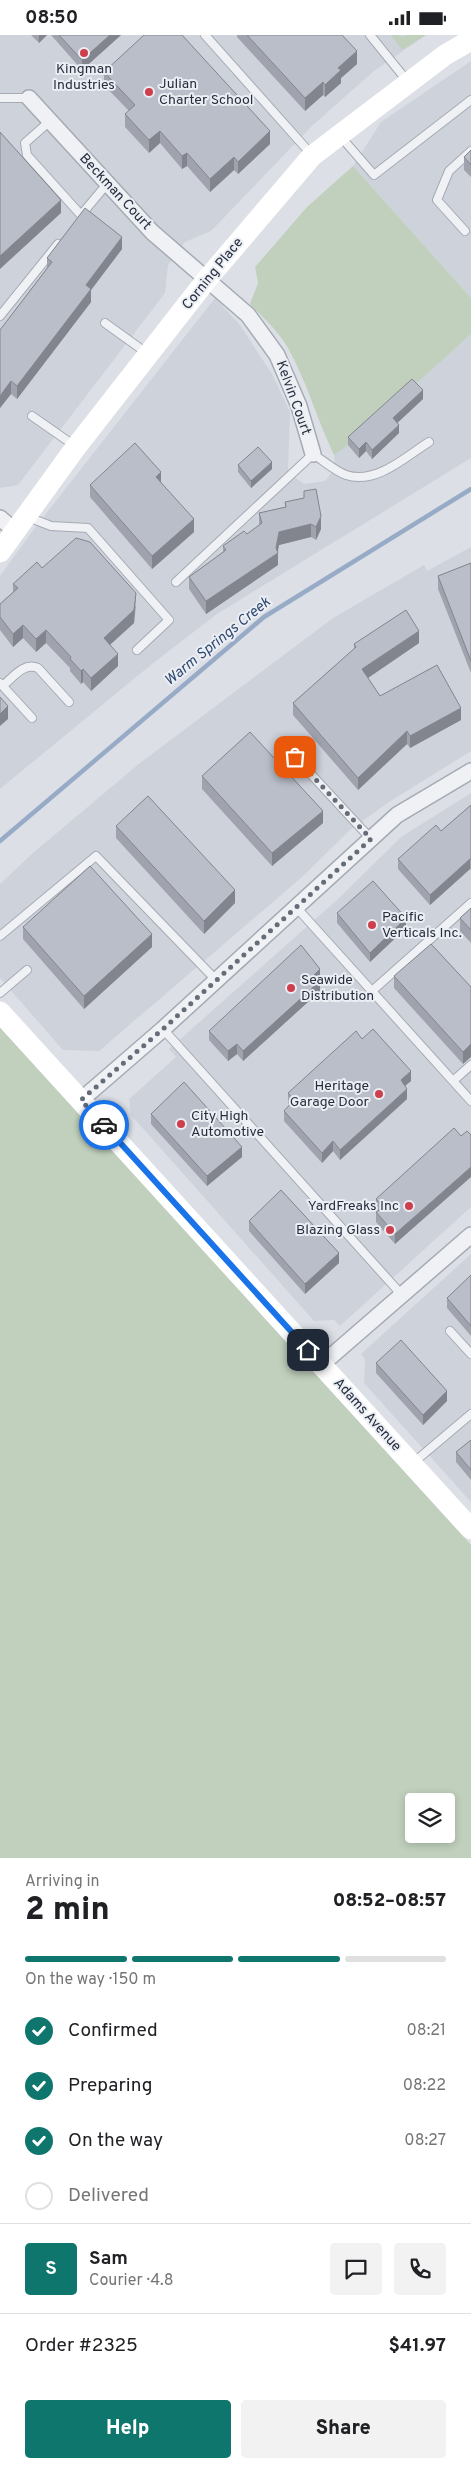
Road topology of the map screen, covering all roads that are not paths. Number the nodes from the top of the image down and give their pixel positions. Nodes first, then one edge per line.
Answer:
1 (205, 35) edge
2 (372, 36) edge
3 (471, 40) edge
4 (409, 82) junction
5 (0, 98) edge
6 (29, 98) joint
7 (471, 100) edge
8 (50, 121) junction
9 (340, 135) junction
10 (471, 151) edge
11 (312, 156) junction
12 (107, 184) junction
13 (81, 215) junction
14 (75, 223) edge
15 (465, 231) dead end
16 (63, 239) edge
17 (208, 278) junction
18 (0, 316) edge
19 (105, 323) dead end
20 (149, 355) junction
21 (32, 416) dead end
22 (429, 442) dead end
23 (76, 447) junction
24 (313, 454) junction
25 (14, 522) edge
26 (0, 552) edge
27 (176, 582) dead end
28 (137, 650) dead end
29 (2, 684) edge
30 (69, 703) dead end
31 (32, 718) dead end
32 (295, 757) dead end
33 (471, 771) edge
34 (371, 839) junction
35 (471, 903) edge
36 (296, 907) junction
37 (0, 936) edge
38 (27, 970) dead end
39 (216, 981) junction
40 (372, 991) junction
41 (0, 993) edge
42 (0, 1012) edge
43 (163, 1029) junction
44 (471, 1065) edge
45 (453, 1081) junction
46 (81, 1100) junction
47 (471, 1101) edge
48 (471, 1235) edge
49 (401, 1294) junction
50 (450, 1331) dead end
51 (471, 1354) edge
52 (321, 1365) junction
53 (471, 1414) edge
54 (411, 1464) junction
55 (471, 1529) edge

1 - 11 lane
2 - 4 lane
3 - 4 street, Corning Place
4 - 9 street, Corning Place
5 - 6 lane
6 - 8 street, Beckman Court
7 - 9 lane
8 - 12 street, Beckman Court
8 - 13 lane
9 - 11 street, Corning Place
10 - 15 lane
11 - 17 street, Corning Place
12 - 13 lane
12 - 17 street, Beckman Court
13 - 14 lane
16 - 18 lane
17 - 20 street, Corning Place
17 - 24 street, Kelvin Court
19 - 20 lane
20 - 23 street, Corning Place
21 - 23 lane
22 - 24 lane
23 - 25 street, Corning Place
24 - 27 lane
25 - 26 street, Corning Place
25 - 28 lane
29 - 30 lane
29 - 31 lane
32 - 34 lane
33 - 34 street
34 - 36 street
35 - 40 lane
36 - 39 street
36 - 40 lane
37 - 39 lane
38 - 41 lane
39 - 43 street
40 - 45 lane
42 - 46 street, Adams Avenue
43 - 46 street
43 - 49 lane
44 - 45 lane
45 - 47 lane
46 - 52 street, Adams Avenue
48 - 49 street
49 - 52 street
50 - 51 lane
52 - 54 street, Adams Avenue
53 - 54 lane
54 - 55 street, Adams Avenue

